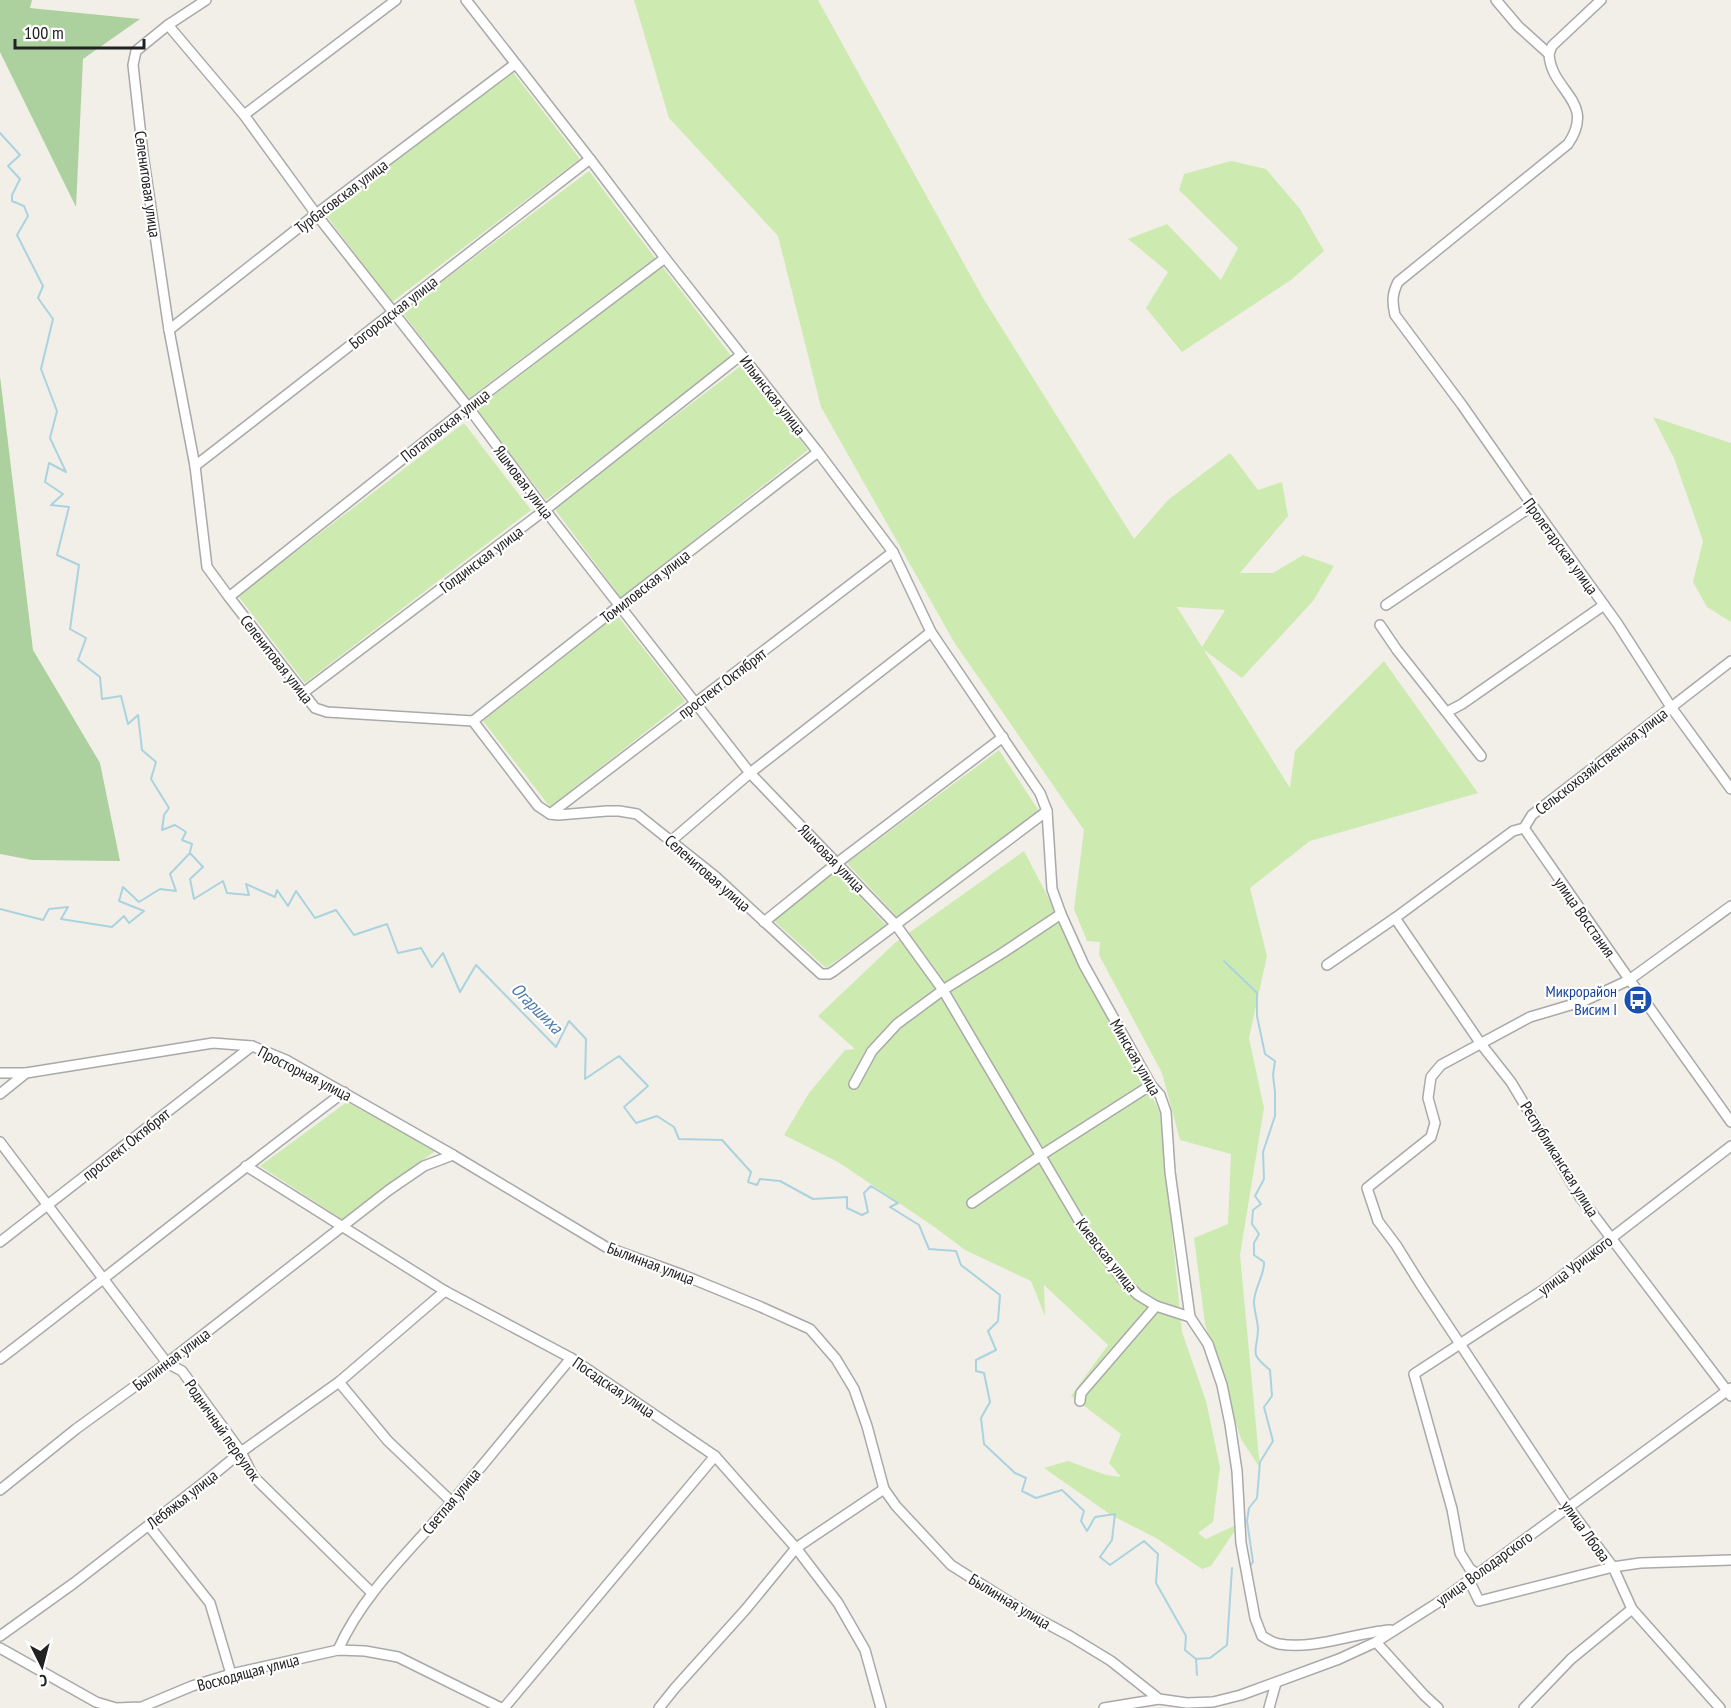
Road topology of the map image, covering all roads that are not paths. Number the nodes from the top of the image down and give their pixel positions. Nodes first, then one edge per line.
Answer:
1 (206, 0) edge
2 (396, 0) edge
3 (466, 0) edge
4 (1601, 0) edge
5 (1498, 1) edge
6 (168, 25) junction
7 (1549, 54) junction
8 (515, 64) junction
9 (244, 115) junction
10 (590, 159) junction
11 (316, 213) junction
12 (665, 258) junction
13 (393, 312) junction
14 (169, 330) junction
15 (741, 355) junction
16 (468, 407) junction
17 (818, 452) junction
18 (195, 466) junction
19 (1532, 506) junction
20 (545, 510) junction
21 (893, 552) junction
22 (229, 597) junction
23 (1386, 605) dead end
24 (1604, 605) junction
25 (619, 606) junction
26 (1380, 625) dead end
27 (931, 632) junction
28 (1731, 661) edge
29 (303, 693) junction
30 (695, 704) junction
31 (1671, 707) junction
32 (1447, 712) junction
33 (473, 721) junction
34 (1003, 737) junction
35 (1481, 756) dead end
36 (750, 773) junction
37 (1731, 789) edge
38 (1047, 811) junction
39 (550, 814) junction
40 (1524, 828) junction
41 (671, 841) junction
42 (837, 863) junction
43 (1731, 906) edge
44 (1060, 914) junction
45 (1395, 918) junction
46 (764, 922) junction
47 (896, 925) junction
48 (1327, 965) dead end
49 (1629, 980) junction
50 (943, 990) junction
51 (1481, 1044) junction
52 (252, 1046) junction
53 (26, 1072) junction
54 (0, 1073) edge
55 (854, 1084) dead end
56 (1151, 1085) junction
57 (344, 1092) junction
58 (0, 1094) edge
59 (1731, 1122) edge
60 (0, 1142) edge
61 (1731, 1146) edge
62 (453, 1155) junction
63 (1040, 1156) junction
64 (246, 1166) junction
65 (972, 1203) dead end
66 (48, 1205) junction
67 (342, 1227) junction
68 (1612, 1238) junction
69 (0, 1242) edge
70 (104, 1279) junction
71 (445, 1291) junction
72 (1156, 1306) junction
73 (1190, 1317) junction
74 (1461, 1345) junction
75 (571, 1358) junction
76 (0, 1359) edge
77 (167, 1363) junction
78 (339, 1382) junction
79 (1730, 1392) edge
80 (1080, 1401) dead end
81 (241, 1452) junction
82 (715, 1456) junction
83 (884, 1489) junction
84 (0, 1490) edge
85 (452, 1502) junction
86 (1568, 1507) junction
87 (149, 1526) junction
88 (796, 1548) junction
89 (1731, 1560) edge
90 (1613, 1568) junction
91 (1473, 1577) junction
92 (372, 1593) junction
93 (1632, 1609) junction
94 (1392, 1630) junction
95 (0, 1636) edge
96 (1376, 1642) junction
97 (0, 1648) edge
98 (338, 1650) junction
99 (231, 1674) junction
100 (1276, 1683) junction
101 (1159, 1699) junction
102 (503, 1708) edge
103 (659, 1708) edge
104 (881, 1708) edge
105 (1104, 1708) edge
106 (1269, 1708) edge
107 (1438, 1708) edge
108 (1524, 1708) edge
109 (1720, 1708) edge

1 - 6 street
2 - 9 street
3 - 8 street, Ильинская улица
4 - 7 street
5 - 7 street
6 - 9 street, Яшмовая улица
6 - 14 street, Селенитовая улица
7 - 19 street, Пролетарская улица
8 - 10 street, Ильинская улица
8 - 11 street, Турбасовская улица
9 - 11 street, Яшмовая улица
10 - 12 street, Ильинская улица
10 - 13 street, Богородская улица
11 - 13 street, Яшмовая улица
11 - 14 street, Турбасовская улица
12 - 15 street, Ильинская улица
12 - 16 street, Потаповская улица
13 - 16 street, Яшмовая улица
13 - 18 street, Богородская улица
14 - 18 street, Селенитовая улица
15 - 17 street, Ильинская улица
15 - 20 street, Голдинская улица
16 - 20 street, Яшмовая улица
16 - 22 street, Потаповская улица
17 - 21 street, Ильинская улица
17 - 25 street, Томиловская улица
18 - 22 street, Селенитовая улица
19 - 23 street
19 - 24 street, Пролетарская улица
20 - 25 street, Яшмовая улица
20 - 29 street, Голдинская улица
21 - 27 street, Ильинская улица
21 - 30 street, проспект Октябрят
22 - 29 street, Селенитовая улица
24 - 31 street, Пролетарская улица
24 - 32 street
25 - 30 street, Яшмовая улица
25 - 33 street, Томиловская улица
26 - 32 street
27 - 34 street, Ильинская улица
27 - 36 street
28 - 31 street, Сельскохозяйственная улица
29 - 33 street, Селенитовая улица
30 - 36 street, Яшмовая улица
30 - 39 street, проспект Октябрят
31 - 37 street, Пролетарская улица
31 - 40 street, Сельскохозяйственная улица
32 - 35 street
33 - 39 street
34 - 38 street, Ильинская улица
34 - 42 street
36 - 41 street
36 - 42 street, Яшмовая улица
38 - 44 street, Минская улица
38 - 47 street
39 - 41 street, Селенитовая улица
40 - 45 street, Сельскохозяйственная улица
40 - 49 street, улица Восстания
41 - 46 street, Селенитовая улица
42 - 46 street
42 - 47 street, Яшмовая улица
43 - 49 street
44 - 50 street
44 - 56 street, Минская улица
45 - 48 street, Сельскохозяйственная улица
45 - 51 street, Республиканская улица
46 - 47 street, Селенитовая улица
47 - 50 street, Киевская улица
49 - 51 street
49 - 59 street, улица Восстания
50 - 55 street
50 - 63 street, Киевская улица
51 - 68 street, Республиканская улица
51 - 74 street, улица Лбова
52 - 53 street, Просторная улица
52 - 57 street, Просторная улица
52 - 66 street, проспект Октябрят
53 - 54 street, Просторная улица
53 - 58 street
56 - 63 street
56 - 73 street, Минская улица
57 - 62 street, Просторная улица
57 - 64 street
60 - 66 street, Родничный переулок
61 - 68 street, улица Урицкого
62 - 67 street, Былинная улица
62 - 83 street, Былинная улица
63 - 65 street
63 - 72 street, Киевская улица
64 - 67 street, Посадская улица
64 - 70 street
66 - 69 street, проспект Октябрят
66 - 70 street, Родничный переулок
67 - 71 street, Посадская улица
67 - 77 street, Былинная улица
68 - 74 street, улица Урицкого
68 - 79 street, Республиканская улица
70 - 76 street
70 - 77 street, Родничный переулок
71 - 75 street, Посадская улица
71 - 78 street, Лебяжья улица
72 - 73 street, Киевская улица
72 - 80 street
73 - 94 street
74 - 86 street, улица Лбова
74 - 91 street, улица Урицкого
75 - 82 street, Посадская улица
75 - 85 street, Светлая улица
77 - 81 street, Родничный переулок
77 - 84 street, Былинная улица
78 - 81 street, Лебяжья улица
78 - 85 street
79 - 86 street, улица Володарского
81 - 87 street, Лебяжья улица
81 - 92 street, Родничный переулок
82 - 88 street, Посадская улица
82 - 102 street
83 - 88 street
83 - 101 street, Былинная улица
85 - 92 street, Светлая улица
86 - 90 street, улица Лбова
86 - 91 street, улица Володарского
87 - 95 street, Лебяжья улица
87 - 99 street
88 - 103 street
88 - 104 street, Посадская улица
89 - 90 street
90 - 91 street
90 - 93 street, улица Лбова
91 - 94 street, улица Володарского
92 - 98 street, Светлая улица
93 - 108 street
93 - 109 street, улица Лбова
94 - 96 street, улица Володарского
96 - 100 street, улица Володарского
96 - 107 street
97 - 99 street, Восходящая улица
98 - 99 street, Восходящая улица
98 - 102 street, Восходящая улица
100 - 101 street, улица Володарского
100 - 106 street
101 - 105 street

